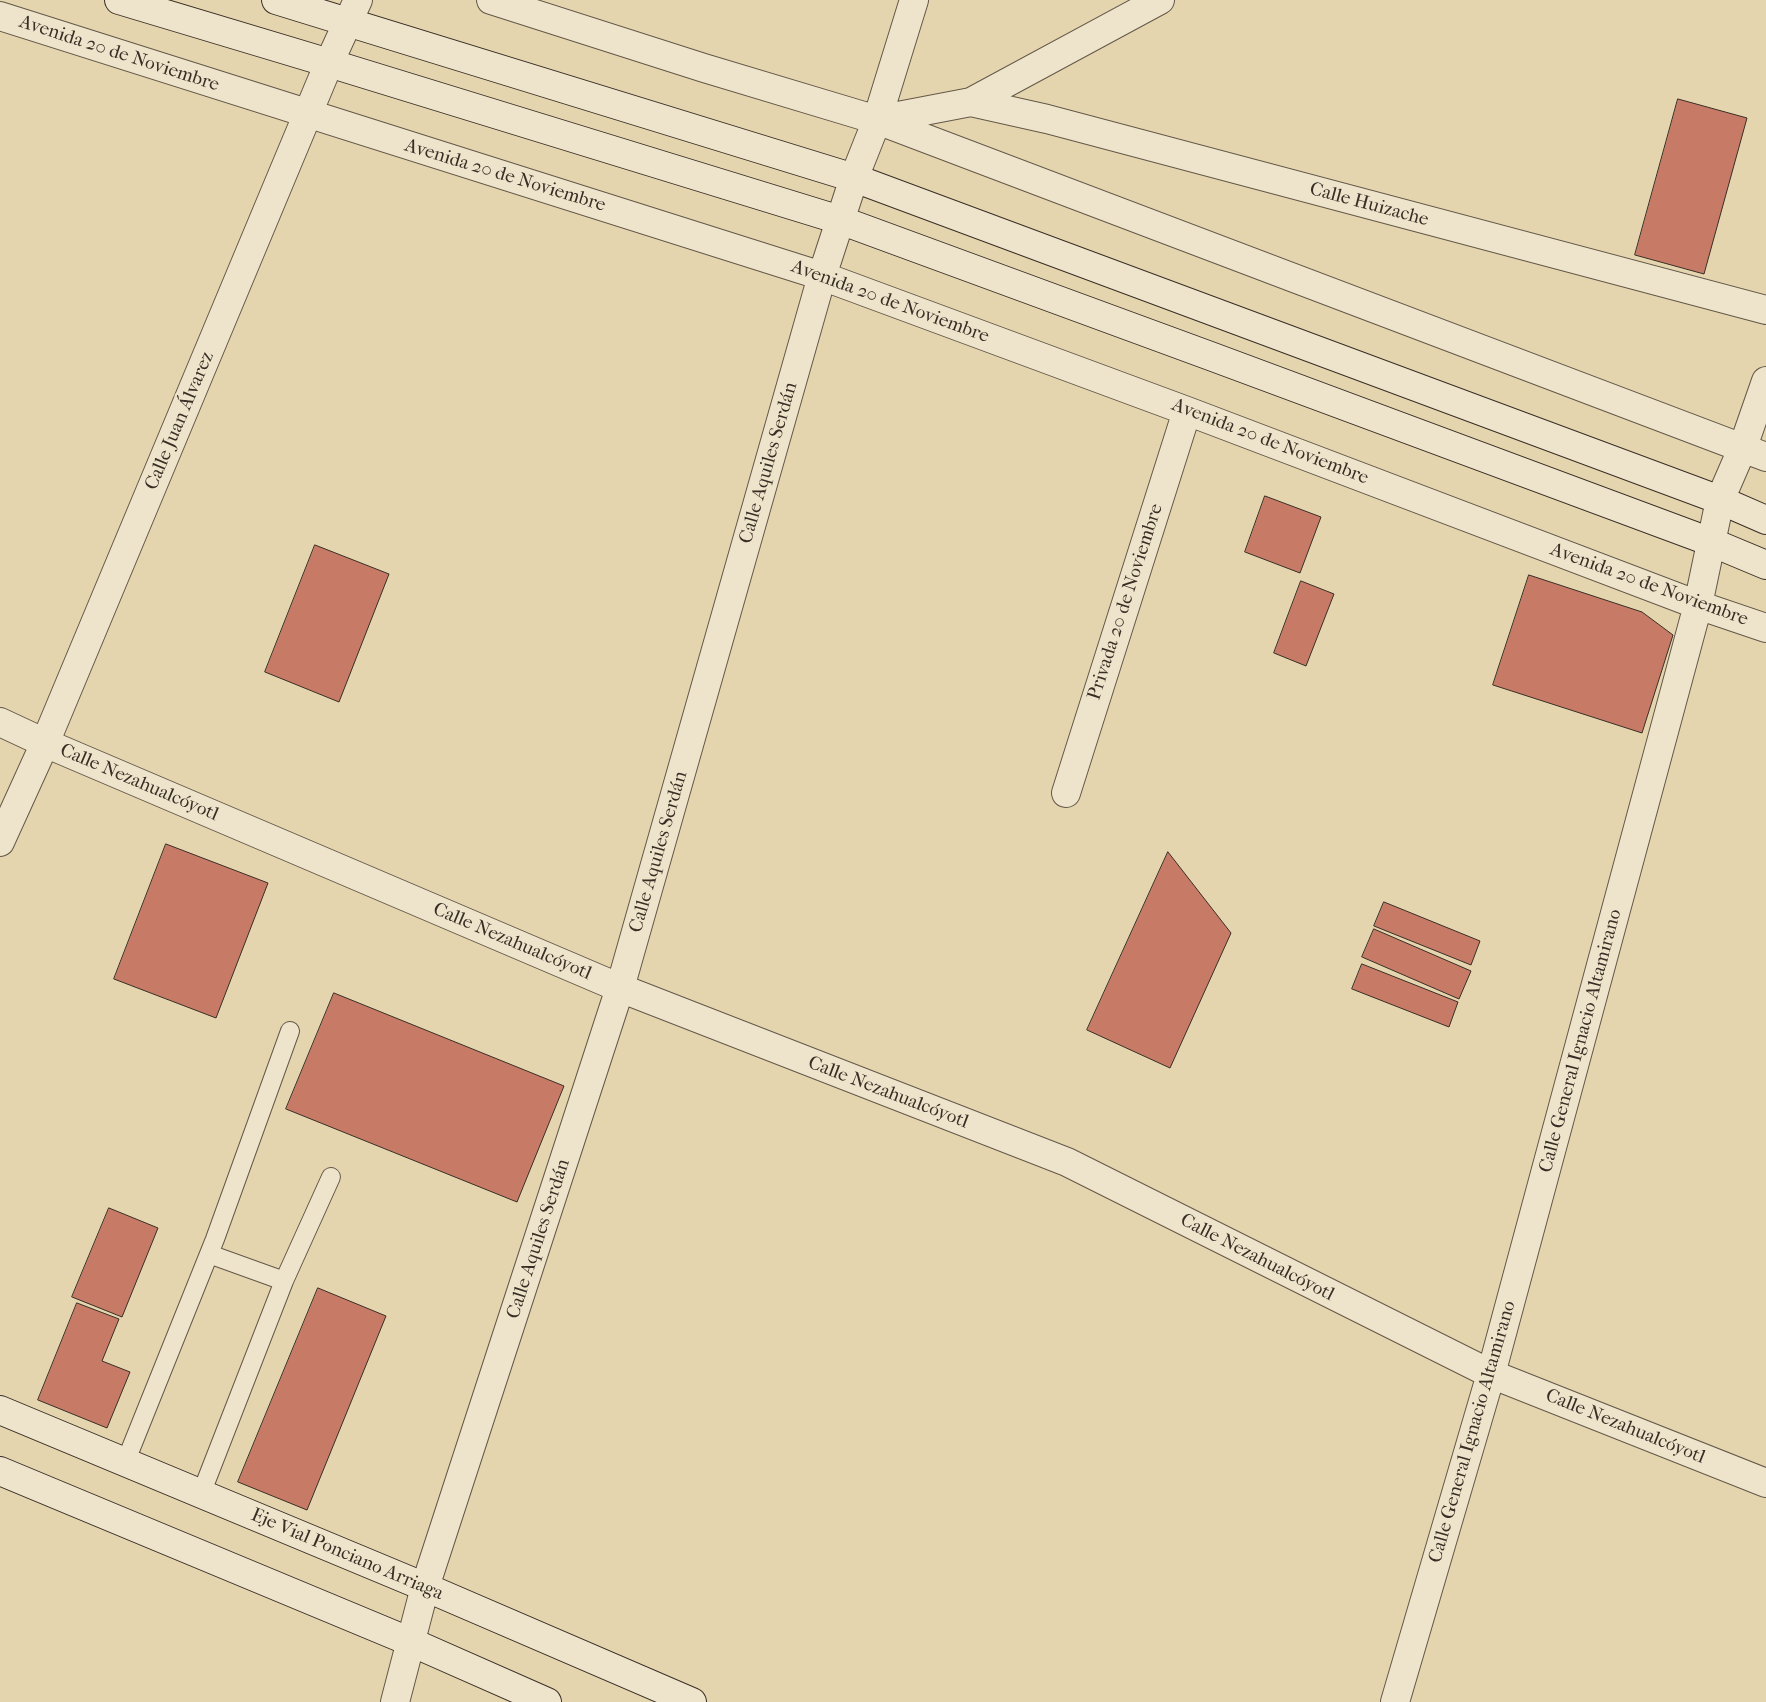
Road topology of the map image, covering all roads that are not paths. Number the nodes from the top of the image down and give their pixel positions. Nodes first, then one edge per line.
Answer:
1 (120, 0) edge
2 (276, 0) edge
3 (491, 0) edge
4 (914, 0) edge
5 (1160, 0) edge
6 (353, 11) edge
7 (0, 16) edge
8 (329, 63) junction
9 (971, 102) junction
10 (308, 115) junction
11 (877, 120) junction
12 (854, 178) junction
13 (840, 220) junction
14 (822, 276) junction
15 (1766, 310) edge
16 (1766, 381) edge
17 (1187, 411) junction
18 (1754, 452) edge
19 (1720, 500) junction
20 (1766, 520) edge
21 (1711, 542) junction
22 (1766, 564) edge
23 (1698, 605) junction
24 (1766, 628) edge
25 (0, 722) edge
26 (45, 743) junction
27 (1066, 793) dead end
28 (0, 842) edge
29 (620, 988) junction
30 (290, 1031) dead end
31 (332, 1178) dead end
32 (209, 1254) junction
33 (284, 1281) junction
34 (1491, 1374) junction
35 (0, 1410) edge
36 (125, 1463) junction
37 (0, 1471) edge
38 (1766, 1483) edge
39 (201, 1494) junction
40 (425, 1587) junction
41 (411, 1642) junction
42 (395, 1702) edge
43 (547, 1702) edge
44 (692, 1702) edge
45 (1395, 1702) edge

1 - 8 street
2 - 6 street
3 - 11 street
4 - 11 street, Calle Aquiles Serdán
5 - 9 street
6 - 8 street, Calle Juan Álvarez
6 - 12 street
7 - 10 street, Avenida 20 de Noviembre
8 - 10 street, Calle Juan Álvarez
8 - 13 street
9 - 11 street
9 - 15 street, Calle Huizache
10 - 14 street, Avenida 20 de Noviembre
10 - 26 street, Calle Juan Álvarez
11 - 12 street, Calle Aquiles Serdán
11 - 18 street
12 - 13 street, Calle Aquiles Serdán
12 - 19 street
13 - 14 street, Calle Aquiles Serdán
13 - 21 street
14 - 17 street, Avenida 20 de Noviembre
14 - 29 street, Calle Aquiles Serdán
16 - 18 street, Calle General Ignacio Altamirano
17 - 23 street, Avenida 20 de Noviembre
17 - 27 street, Privada 20 de Noviembre
18 - 19 street, Calle General Ignacio Altamirano
19 - 20 street
19 - 21 street, Calle General Ignacio Altamirano
21 - 22 street
21 - 23 street, Calle General Ignacio Altamirano
23 - 24 street, Avenida 20 de Noviembre
23 - 34 street, Calle General Ignacio Altamirano
25 - 26 street, Calle Nezahualcóyotl
26 - 28 street, Calle Juan Álvarez
26 - 29 street, Calle Nezahualcóyotl
29 - 34 street, Calle Nezahualcóyotl
29 - 40 street, Calle Aquiles Serdán
30 - 32 lane
31 - 33 lane
32 - 33 lane
32 - 36 lane
33 - 39 lane
34 - 38 street, Calle Nezahualcóyotl
34 - 45 street, Calle General Ignacio Altamirano
35 - 36 street, Eje Vial Ponciano Arriaga
36 - 39 street, Eje Vial Ponciano Arriaga
37 - 41 street
39 - 40 street, Eje Vial Ponciano Arriaga
40 - 41 street, Calle Aquiles Serdán
40 - 44 street, Eje Vial Ponciano Arriaga
41 - 42 street, Calle Aquiles Serdán
41 - 43 street

